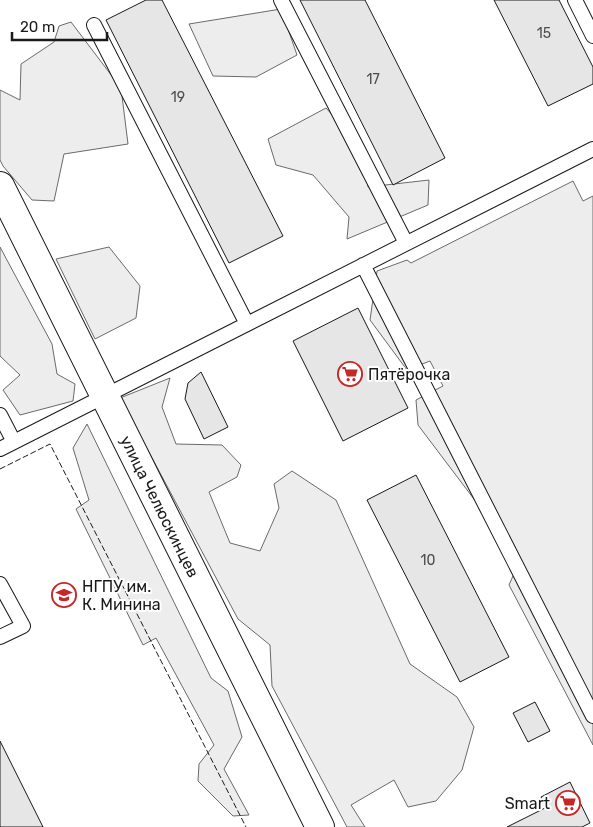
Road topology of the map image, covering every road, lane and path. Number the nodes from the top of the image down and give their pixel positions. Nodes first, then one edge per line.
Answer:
1 (281, 0) edge
2 (575, 0) edge
3 (94, 25) dead end
4 (593, 36) edge
5 (593, 149) edge
6 (0, 186) edge
7 (406, 243) junction
8 (363, 265) junction
9 (247, 324) junction
10 (106, 395) junction
11 (0, 415) edge
12 (14, 442) junction
13 (0, 449) edge
14 (0, 584) edge
15 (0, 637) edge
16 (593, 716) edge
17 (320, 827) edge

1 - 7 lane
2 - 4 lane
3 - 9 lane
5 - 7 lane
6 - 10 street, улица Челюскинцев
7 - 8 lane
8 - 9 lane
8 - 16 lane
9 - 10 lane
10 - 12 lane
10 - 17 street, улица Челюскинцев
11 - 12 lane
12 - 13 lane
14 - 15 lane

